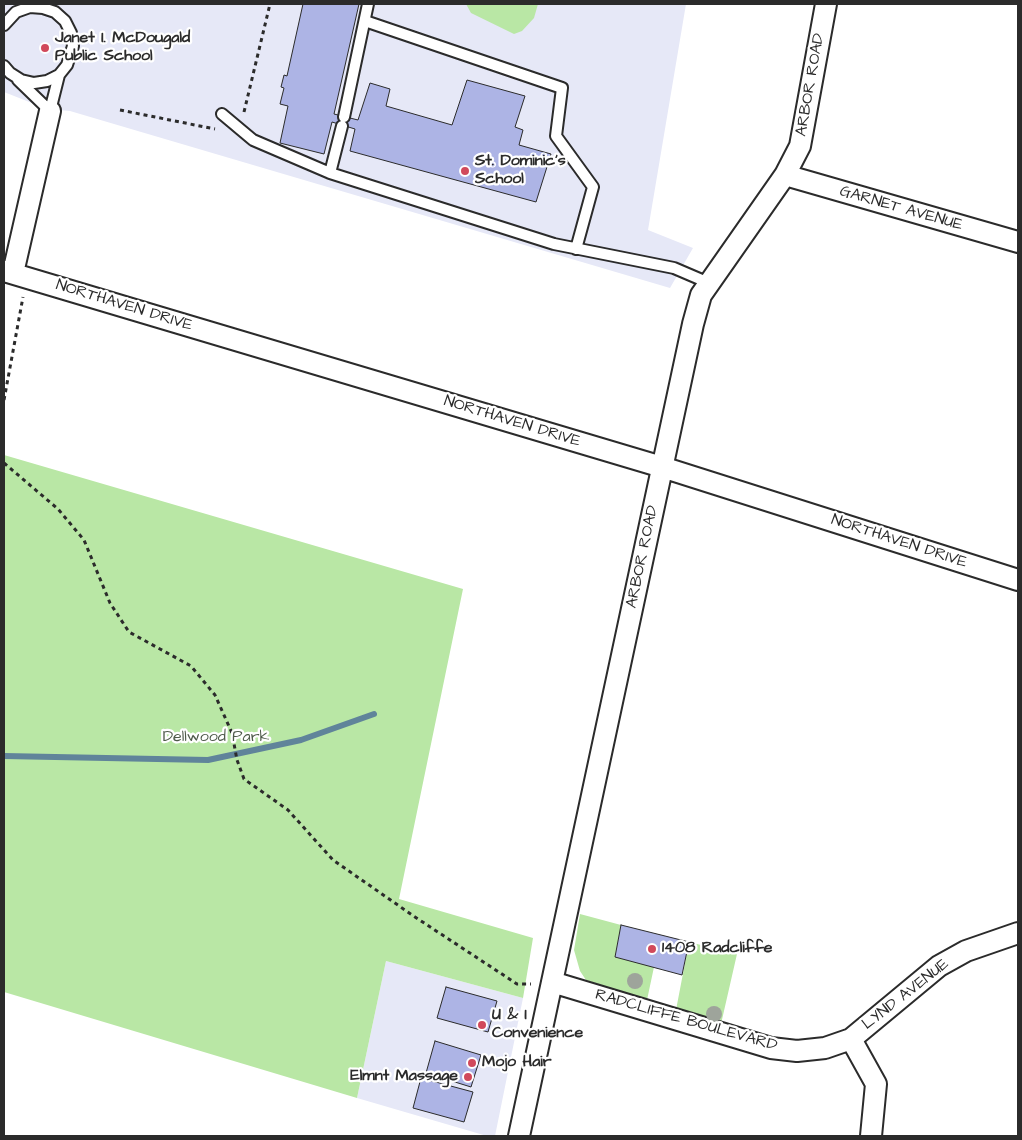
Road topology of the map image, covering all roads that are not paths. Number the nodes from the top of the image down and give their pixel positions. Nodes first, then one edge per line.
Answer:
1 (368, 4) edge
2 (826, 4) edge
3 (365, 21) junction
4 (4, 25) edge
5 (7, 70) edge
6 (59, 75) junction
7 (50, 111) junction
8 (222, 114) dead end
9 (330, 173) junction
10 (785, 175) junction
11 (1018, 242) edge
12 (576, 249) junction
13 (14, 274) edge
14 (709, 283) junction
15 (662, 467) junction
16 (1018, 580) edge
17 (1018, 933) edge
18 (552, 982) junction
19 (850, 1039) junction
20 (519, 1136) edge
21 (871, 1136) edge

1 - 3 lane
2 - 10 street, ARBOR ROAD
3 - 9 lane
3 - 12 lane
4 - 6 lane
5 - 6 lane
5 - 7 lane
6 - 7 lane
7 - 13 street
8 - 9 lane
9 - 12 lane
10 - 11 street, GARNET AVENUE
10 - 14 street, ARBOR ROAD
12 - 14 lane
13 - 15 street, NORTHAVEN DRIVE
14 - 15 street, ARBOR ROAD
15 - 16 street, NORTHAVEN DRIVE
15 - 18 street, ARBOR ROAD
17 - 19 street, LYND AVENUE
18 - 19 street, RADCLIFFE BOULEVARD
18 - 20 street, ARBOR ROAD
19 - 21 street

